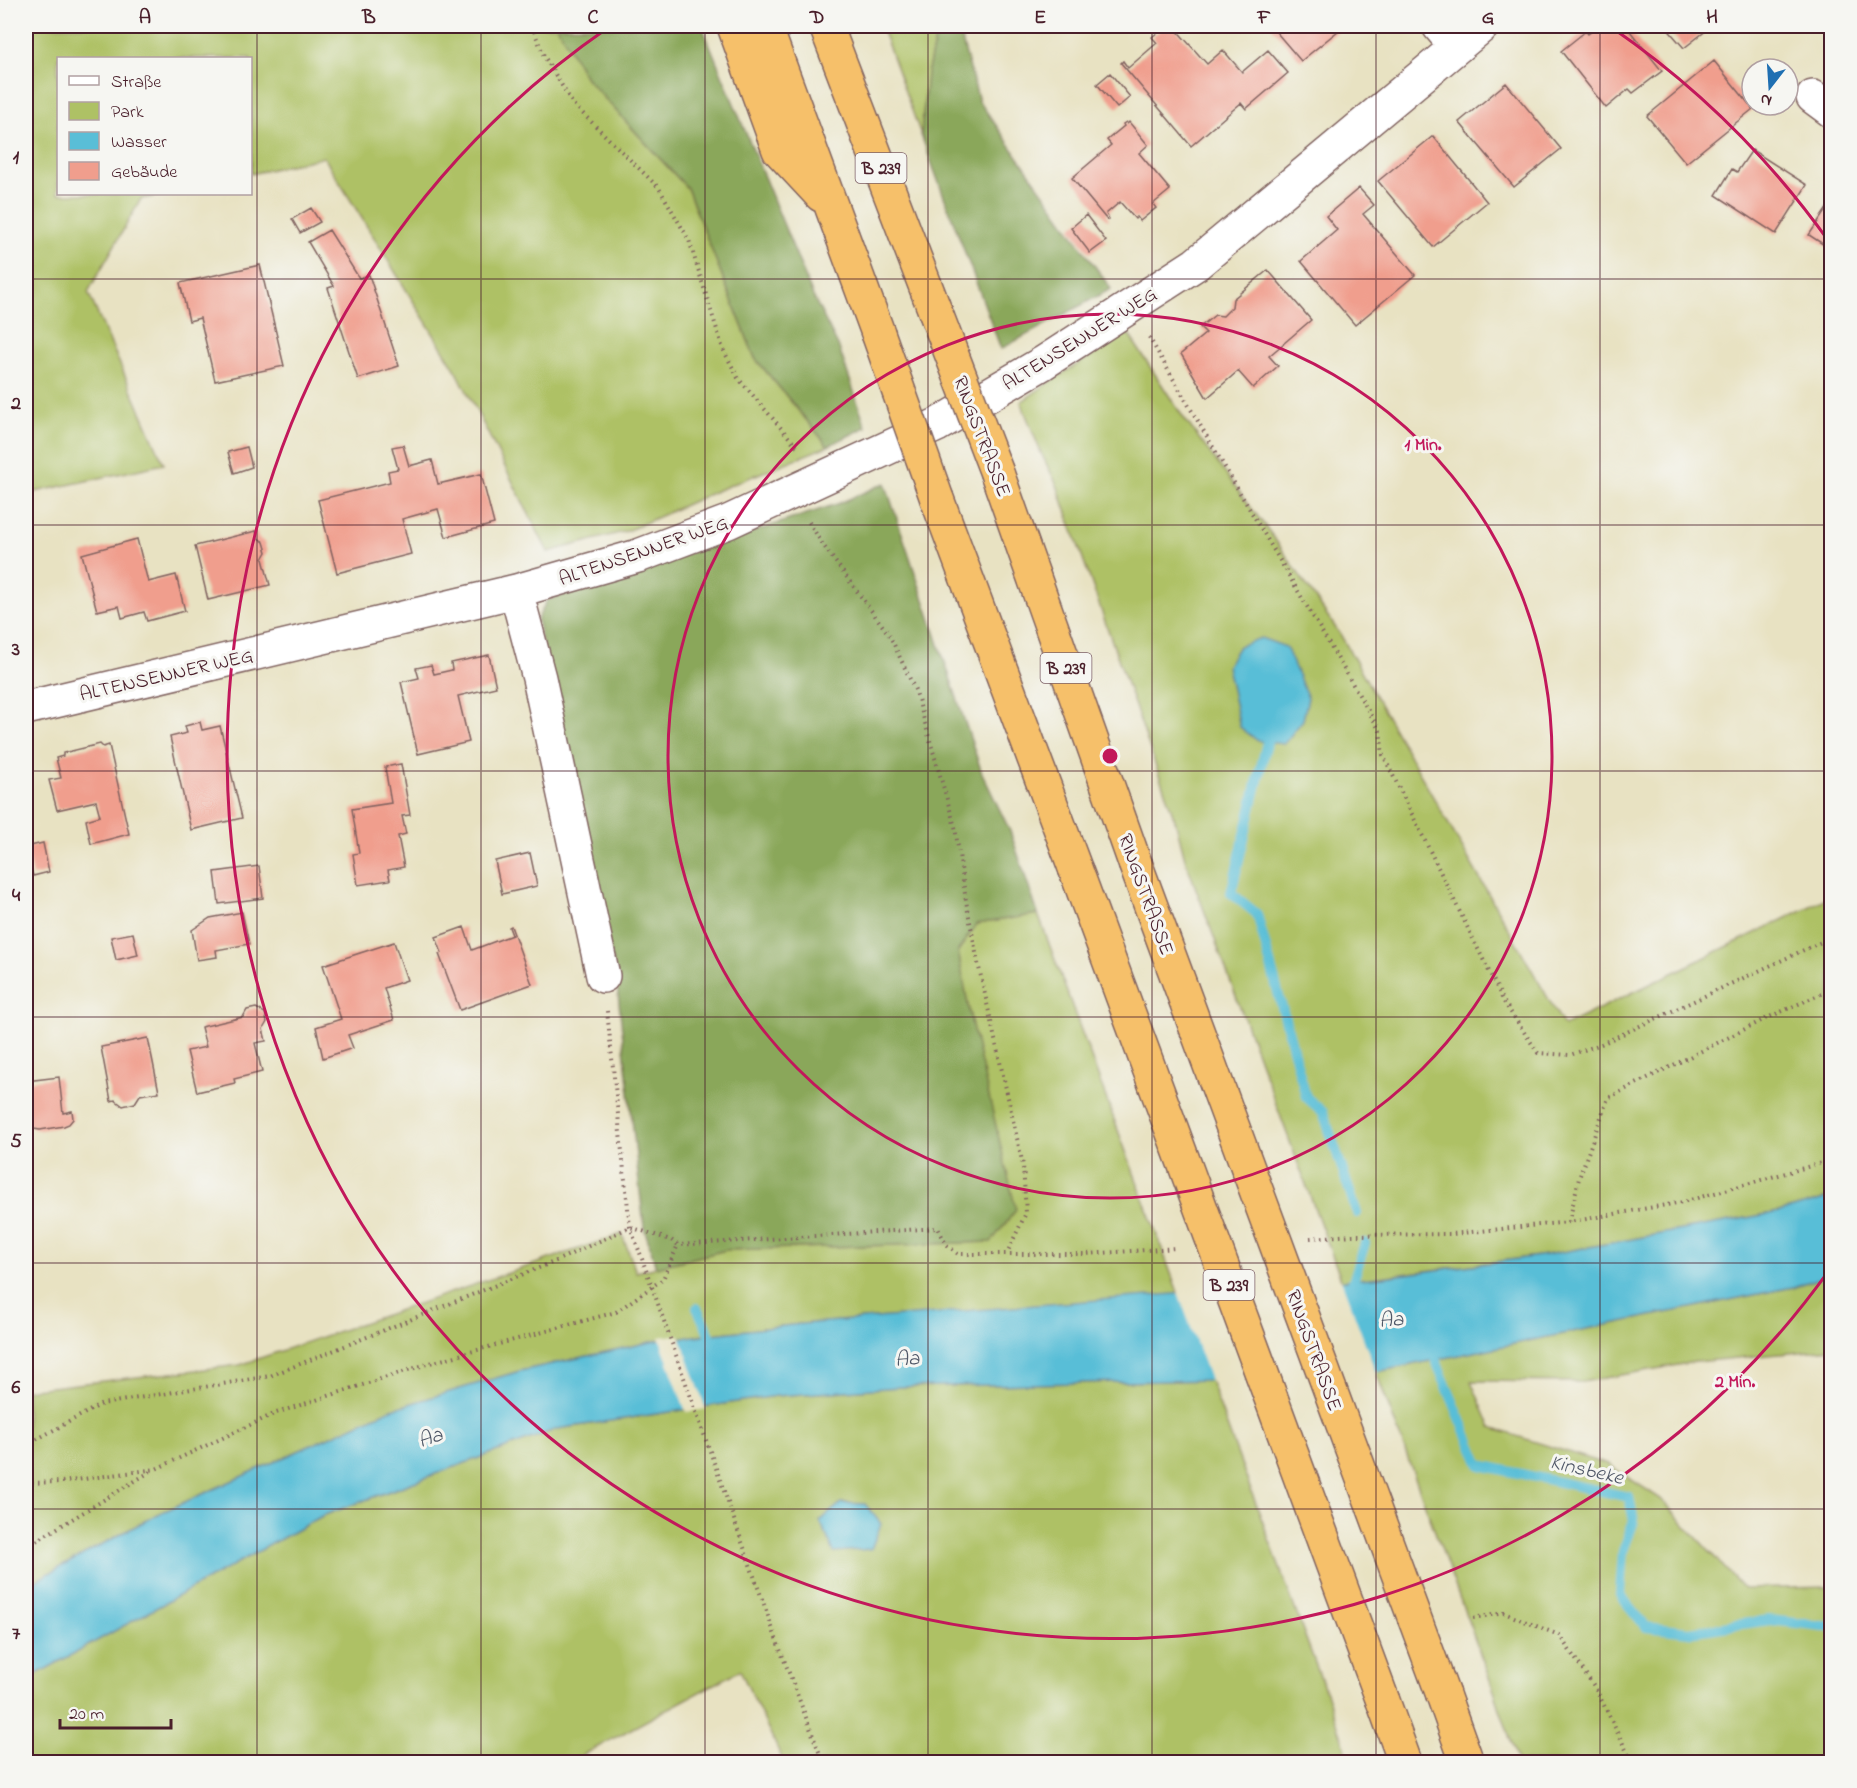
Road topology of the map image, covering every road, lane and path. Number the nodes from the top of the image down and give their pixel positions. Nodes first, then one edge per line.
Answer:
1 (532, 26) edge
2 (734, 26) edge
3 (765, 26) edge
4 (826, 26) edge
5 (1482, 26) edge
6 (1448, 36) edge
7 (832, 208) junction
8 (1131, 306) junction
9 (805, 486) junction
10 (516, 591) junction
11 (26, 708) edge
12 (1832, 937) edge
13 (603, 976) joint
14 (1832, 989) edge
15 (1832, 1160) edge
16 (1569, 1222) junction
17 (630, 1227) junction
18 (1306, 1238) dead end
19 (678, 1245) junction
20 (1179, 1248) dead end
21 (1007, 1253) junction
22 (26, 1445) edge
23 (156, 1468) junction
24 (26, 1483) edge
25 (26, 1547) edge
26 (1473, 1618) dead end
27 (823, 1762) edge
28 (1405, 1762) edge
29 (1467, 1762) edge
30 (1632, 1762) edge

1 - 9 path
2 - 7 highway
3 - 7 highway, B 239
4 - 29 highway, RINGSTRASSE / B 239, bridge
5 - 6 street, ALTENSENNER WEG
6 - 8 street, ALTENSENNER WEG
7 - 28 highway, B 239, bridge
8 - 9 street, ALTENSENNER WEG
8 - 12 path
9 - 10 street, ALTENSENNER WEG
9 - 21 path
10 - 11 street, ALTENSENNER WEG
10 - 13 street
13 - 17 path
14 - 16 path
15 - 16 path
16 - 18 path
17 - 19 path
17 - 22 path
17 - 27 path, bridge
19 - 21 path
19 - 23 path
20 - 21 path
23 - 24 path
23 - 25 path
26 - 30 path

